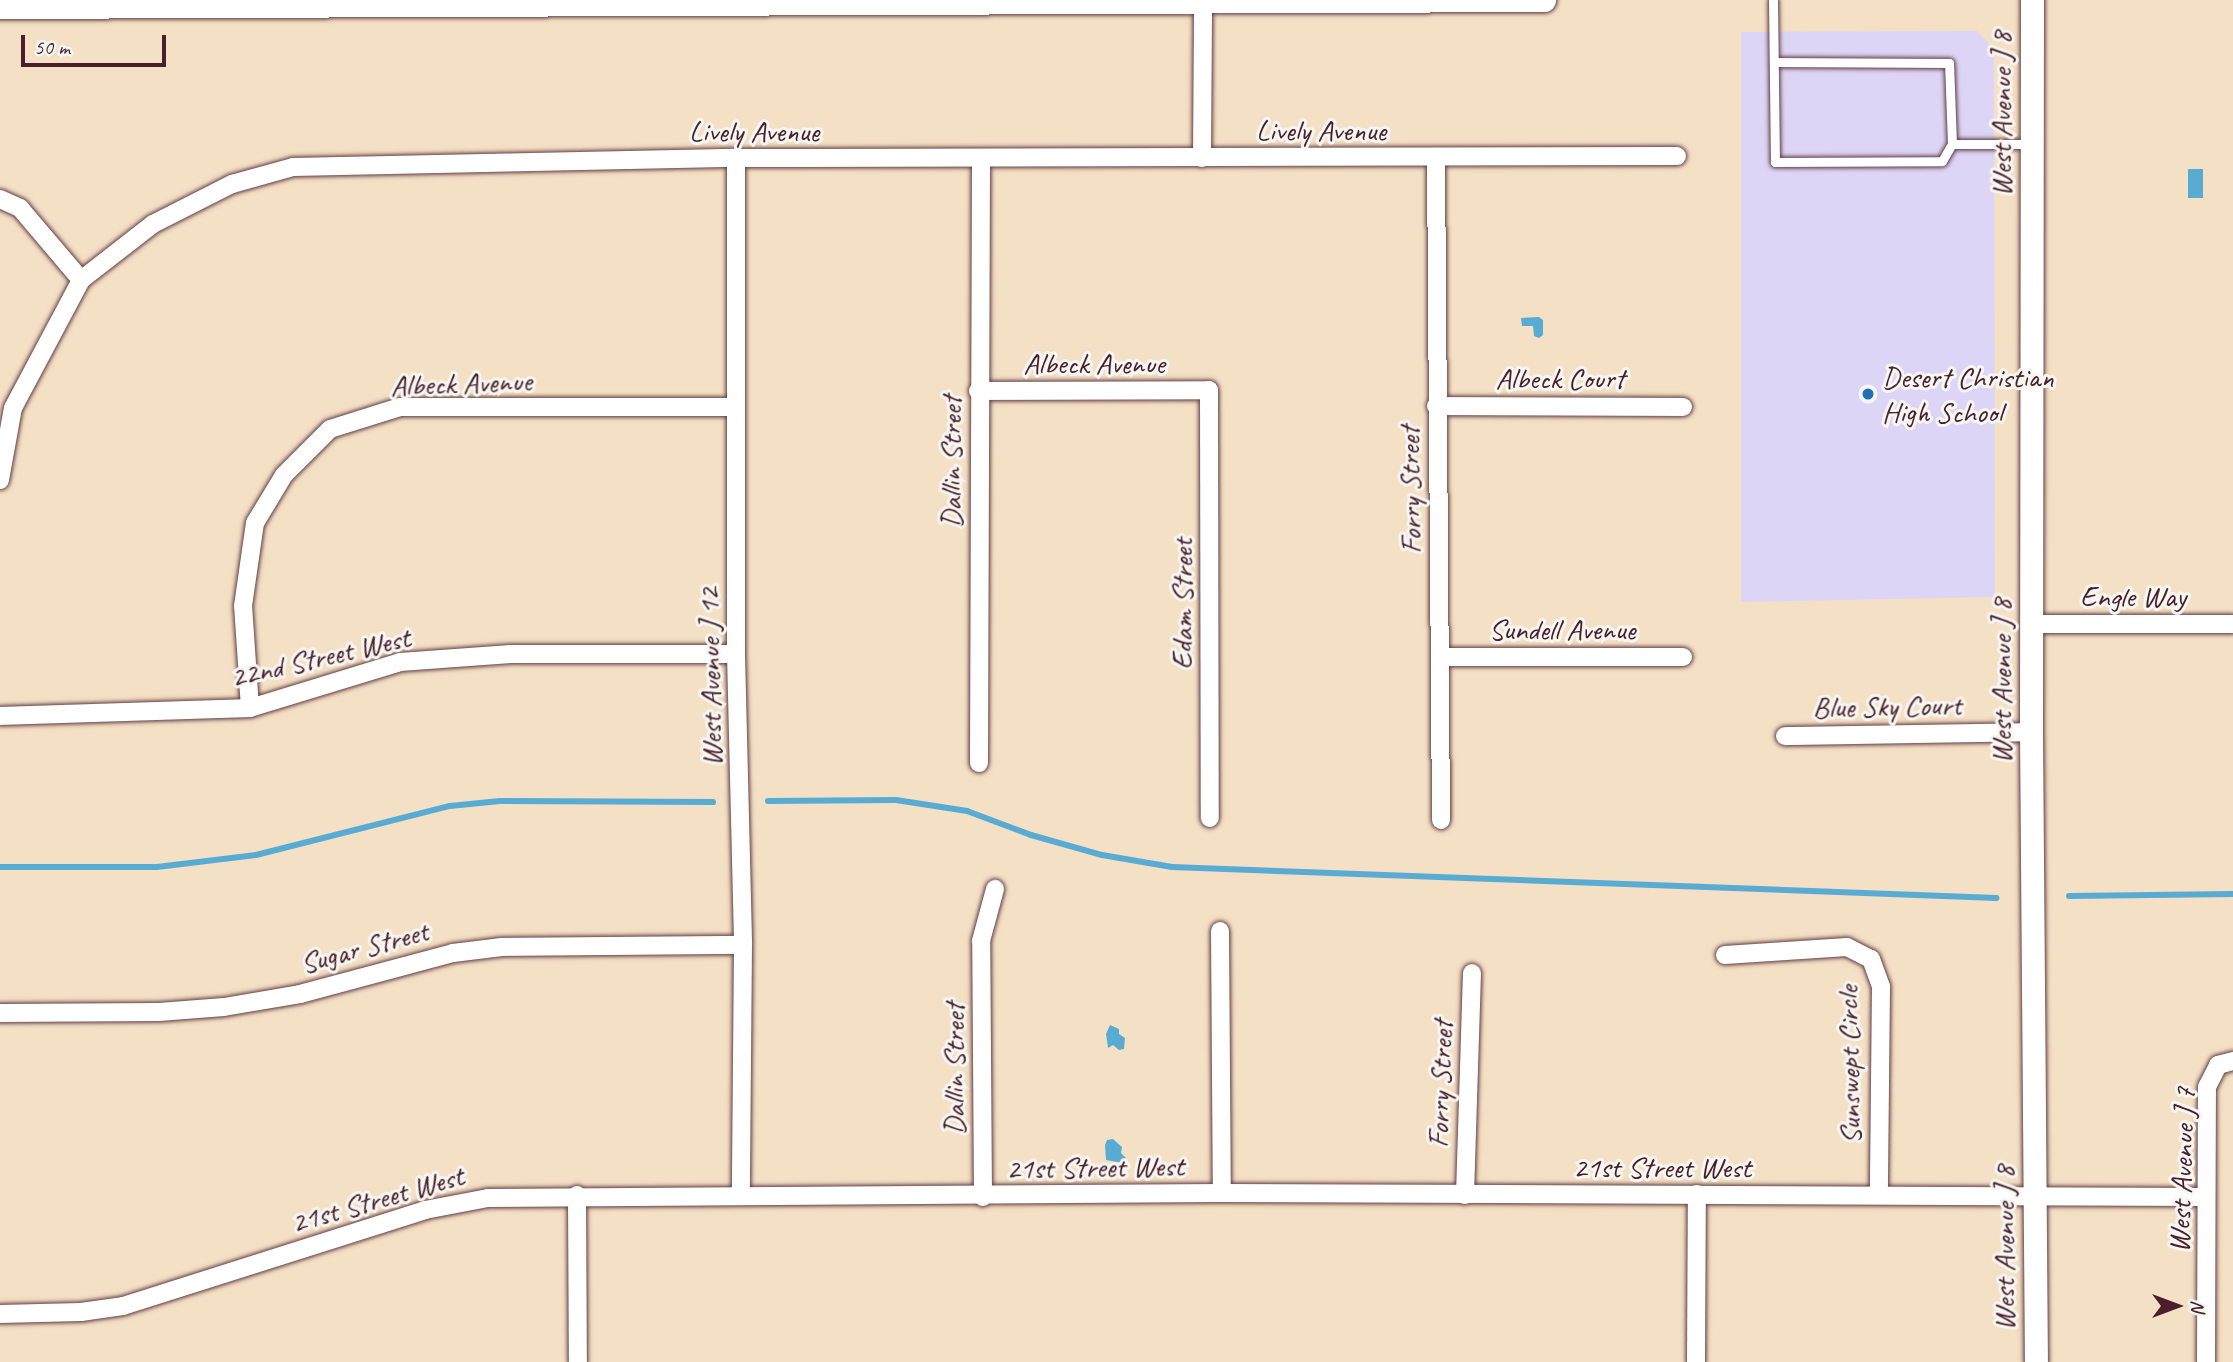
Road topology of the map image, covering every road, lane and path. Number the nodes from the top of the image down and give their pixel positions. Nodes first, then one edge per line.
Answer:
1 (1544, 0) edge
2 (1773, 0) edge
3 (2032, 0) edge
4 (1203, 1) edge
5 (981, 2) edge
6 (97, 3) edge
7 (0, 7) edge
8 (1774, 62) junction
9 (1952, 144) junction
10 (2032, 144) junction
11 (1677, 156) dead end
12 (736, 158) junction
13 (1202, 158) junction
14 (1436, 158) junction
15 (981, 160) junction
16 (0, 199) edge
17 (81, 280) junction
18 (1209, 390) joint
19 (978, 391) junction
20 (1436, 406) junction
21 (735, 407) junction
22 (1684, 407) dead end
23 (0, 480) edge
24 (2032, 624) junction
25 (2233, 624) edge
26 (736, 654) junction
27 (1442, 657) junction
28 (1682, 657) dead end
29 (250, 708) junction
30 (0, 716) edge
31 (2031, 732) junction
32 (1785, 736) dead end
33 (979, 763) dead end
34 (1210, 818) dead end
35 (1441, 820) dead end
36 (995, 889) dead end
37 (1220, 931) dead end
38 (743, 945) junction
39 (1725, 955) dead end
40 (1472, 973) dead end
41 (0, 1013) edge
42 (2226, 1063) edge
43 (741, 1194) junction
44 (1222, 1194) junction
45 (1697, 1194) junction
46 (1879, 1194) junction
47 (577, 1195) junction
48 (1465, 1195) junction
49 (2036, 1196) junction
50 (983, 1197) junction
51 (2206, 1198) junction
52 (0, 1314) edge
53 (578, 1362) edge
54 (1696, 1362) edge
55 (2036, 1362) edge
56 (2206, 1362) edge

1 - 4 street
2 - 8 lane
3 - 10 street, West Avenue J 8
4 - 5 street
4 - 13 street
5 - 6 street
6 - 7 street
8 - 9 lane
8 - 9 lane
9 - 10 lane
10 - 24 street, West Avenue J 8
11 - 14 street, Lively Avenue
12 - 15 street, Lively Avenue
12 - 17 street, Lively Avenue
12 - 21 street, West Avenue J 12
13 - 14 street, Lively Avenue
13 - 15 street, Lively Avenue
14 - 20 street, Forry Street
15 - 19 street, Dallin Street
16 - 17 street
17 - 23 street, Lively Avenue
18 - 19 street, Albeck Avenue
18 - 34 street, Edam Street
19 - 33 street, Dallin Street
20 - 22 street, Albeck Court
20 - 27 street, Forry Street
21 - 26 street, West Avenue J 12
21 - 29 street, Albeck Avenue
24 - 25 street, Engle Way
24 - 31 street, West Avenue J 8
26 - 29 street, 22nd Street West
26 - 38 street, West Avenue J 12
27 - 28 street, Sundell Avenue
27 - 35 street, Forry Street
29 - 30 street, 22nd Street West
31 - 32 street, Blue Sky Court
31 - 49 street, West Avenue J 8
36 - 50 street, Dallin Street
37 - 44 street
38 - 41 street, Sugar Street
38 - 43 street, West Avenue J 12
39 - 46 street, Sunswept Circle
40 - 48 street, Forry Street
42 - 51 street, West Avenue J 7
43 - 47 street, 21st Street West
43 - 50 street, 21st Street West
44 - 48 street, 21st Street West
44 - 50 street, 21st Street West
45 - 46 street, 21st Street West
45 - 48 street, 21st Street West
45 - 54 street
46 - 49 street, 21st Street West
47 - 52 street, 21st Street West
47 - 53 street
49 - 51 street, 21st Street West
49 - 55 street, West Avenue J 8
51 - 56 street, West Avenue J 7

